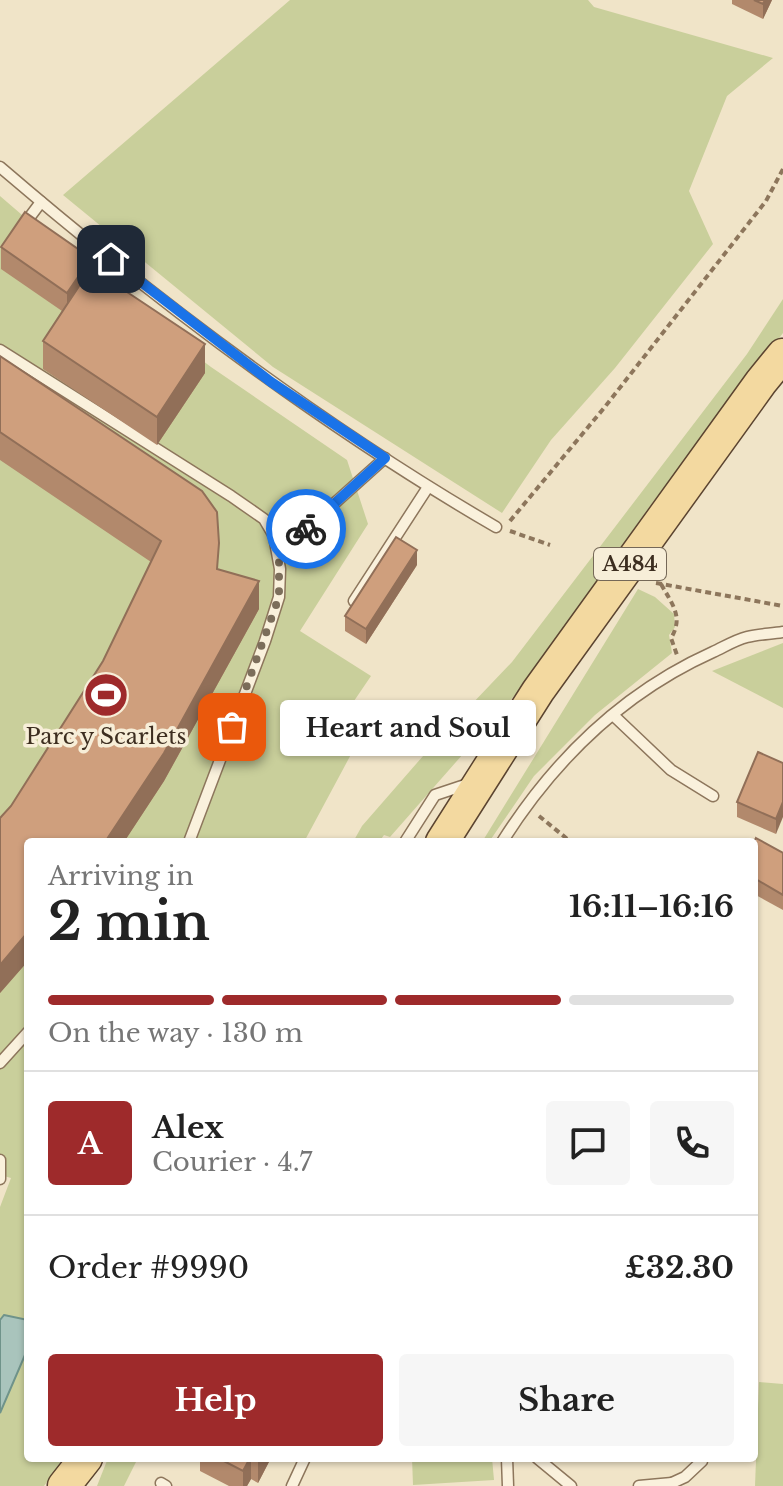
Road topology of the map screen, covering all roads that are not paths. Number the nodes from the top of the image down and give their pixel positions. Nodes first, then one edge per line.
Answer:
1 (0, 167) edge
2 (41, 202) junction
3 (14, 240) edge
4 (0, 350) edge
5 (783, 355) edge
6 (385, 458) junction
7 (428, 487) junction
8 (500, 528) road end
9 (279, 553) junction
10 (354, 601) edge
11 (783, 632) edge
12 (613, 715) junction
13 (482, 778) junction
14 (713, 796) dead end
15 (191, 838) edge
16 (408, 838) edge
17 (444, 838) edge
18 (505, 838) edge
19 (24, 1036) edge
20 (0, 1063) edge
21 (0, 1160) edge
22 (0, 1179) edge
23 (303, 1462) edge
24 (542, 1462) edge
25 (701, 1462) edge
26 (83, 1468) edge
27 (671, 1484) edge
28 (64, 1486) edge
29 (292, 1486) edge
30 (571, 1486) edge
31 (639, 1486) edge

1 - 2 lane
2 - 3 lane
2 - 6 lane
4 - 9 lane
5 - 13 main road, A484
6 - 7 lane
6 - 9 lane
7 - 8 lane
7 - 10 lane
9 - 15 lane
11 - 12 lane
12 - 14 lane
12 - 18 lane
13 - 16 lane
13 - 17 main road, A484
19 - 20 lane
21 - 22 lane
23 - 29 lane
24 - 30 lane
25 - 27 lane
26 - 28 main road
27 - 31 lane

